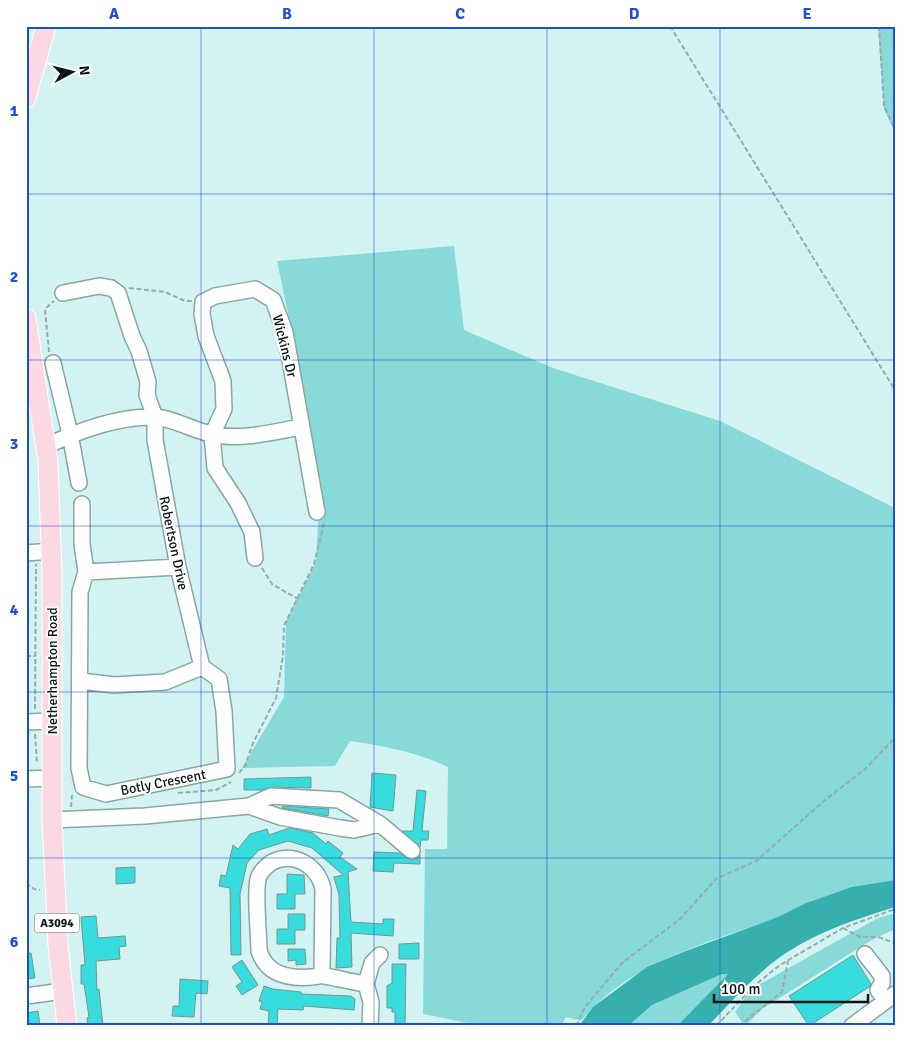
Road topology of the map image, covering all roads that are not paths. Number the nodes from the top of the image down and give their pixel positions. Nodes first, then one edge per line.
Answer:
1 (46, 26) edge
2 (26, 98) edge
3 (63, 293) dead end
4 (26, 318) edge
5 (29, 354) edge
6 (53, 363) dead end
7 (155, 417) junction
8 (301, 427) junction
9 (70, 434) junction
10 (212, 435) junction
11 (46, 446) junction
12 (79, 482) dead end
13 (82, 504) dead end
14 (317, 512) dead end
15 (52, 551) junction
16 (26, 553) edge
17 (255, 558) road end
18 (178, 566) junction
19 (86, 572) junction
20 (202, 667) junction
21 (81, 681) junction
22 (52, 721) junction
23 (26, 722) edge
24 (52, 778) junction
25 (26, 779) edge
26 (249, 806) junction
27 (52, 820) junction
28 (380, 824) junction
29 (412, 851) dead end
30 (380, 954) dead end
31 (865, 954) dead end
32 (322, 975) junction
33 (366, 984) junction
34 (63, 991) junction
35 (26, 996) edge
36 (890, 998) edge
37 (68, 1026) edge
38 (370, 1026) edge
39 (852, 1026) edge

1 - 2 main road
3 - 7 street, Robertson Drive
4 - 5 main road, Netherhampton Road / A3094
5 - 11 main road, Netherhampton Road / A3094
6 - 9 street
7 - 9 street
7 - 10 street
7 - 18 street, Robertson Drive
8 - 10 street
8 - 10 street, Wickins Dr
8 - 14 street, Wickins Dr
9 - 11 street
9 - 12 street
10 - 17 street
11 - 15 main road, Netherhampton Road / A3094
13 - 19 street
15 - 16 street
15 - 22 main road, Netherhampton Road / A3094
18 - 19 street
18 - 20 street, Robertson Drive
19 - 21 street, Botly Crescent
20 - 21 street
20 - 21 street, Botly Crescent
22 - 23 street
22 - 24 main road, Netherhampton Road / A3094
24 - 25 street
24 - 27 main road, Netherhampton Road / A3094
26 - 27 street
26 - 28 street
26 - 28 street
27 - 34 main road, Netherhampton Road / A3094
28 - 29 street
30 - 33 street
31 - 36 street
32 - 32 street
32 - 33 street
33 - 38 street
34 - 35 street
34 - 37 main road, Netherhampton Road / A3094
36 - 39 street

